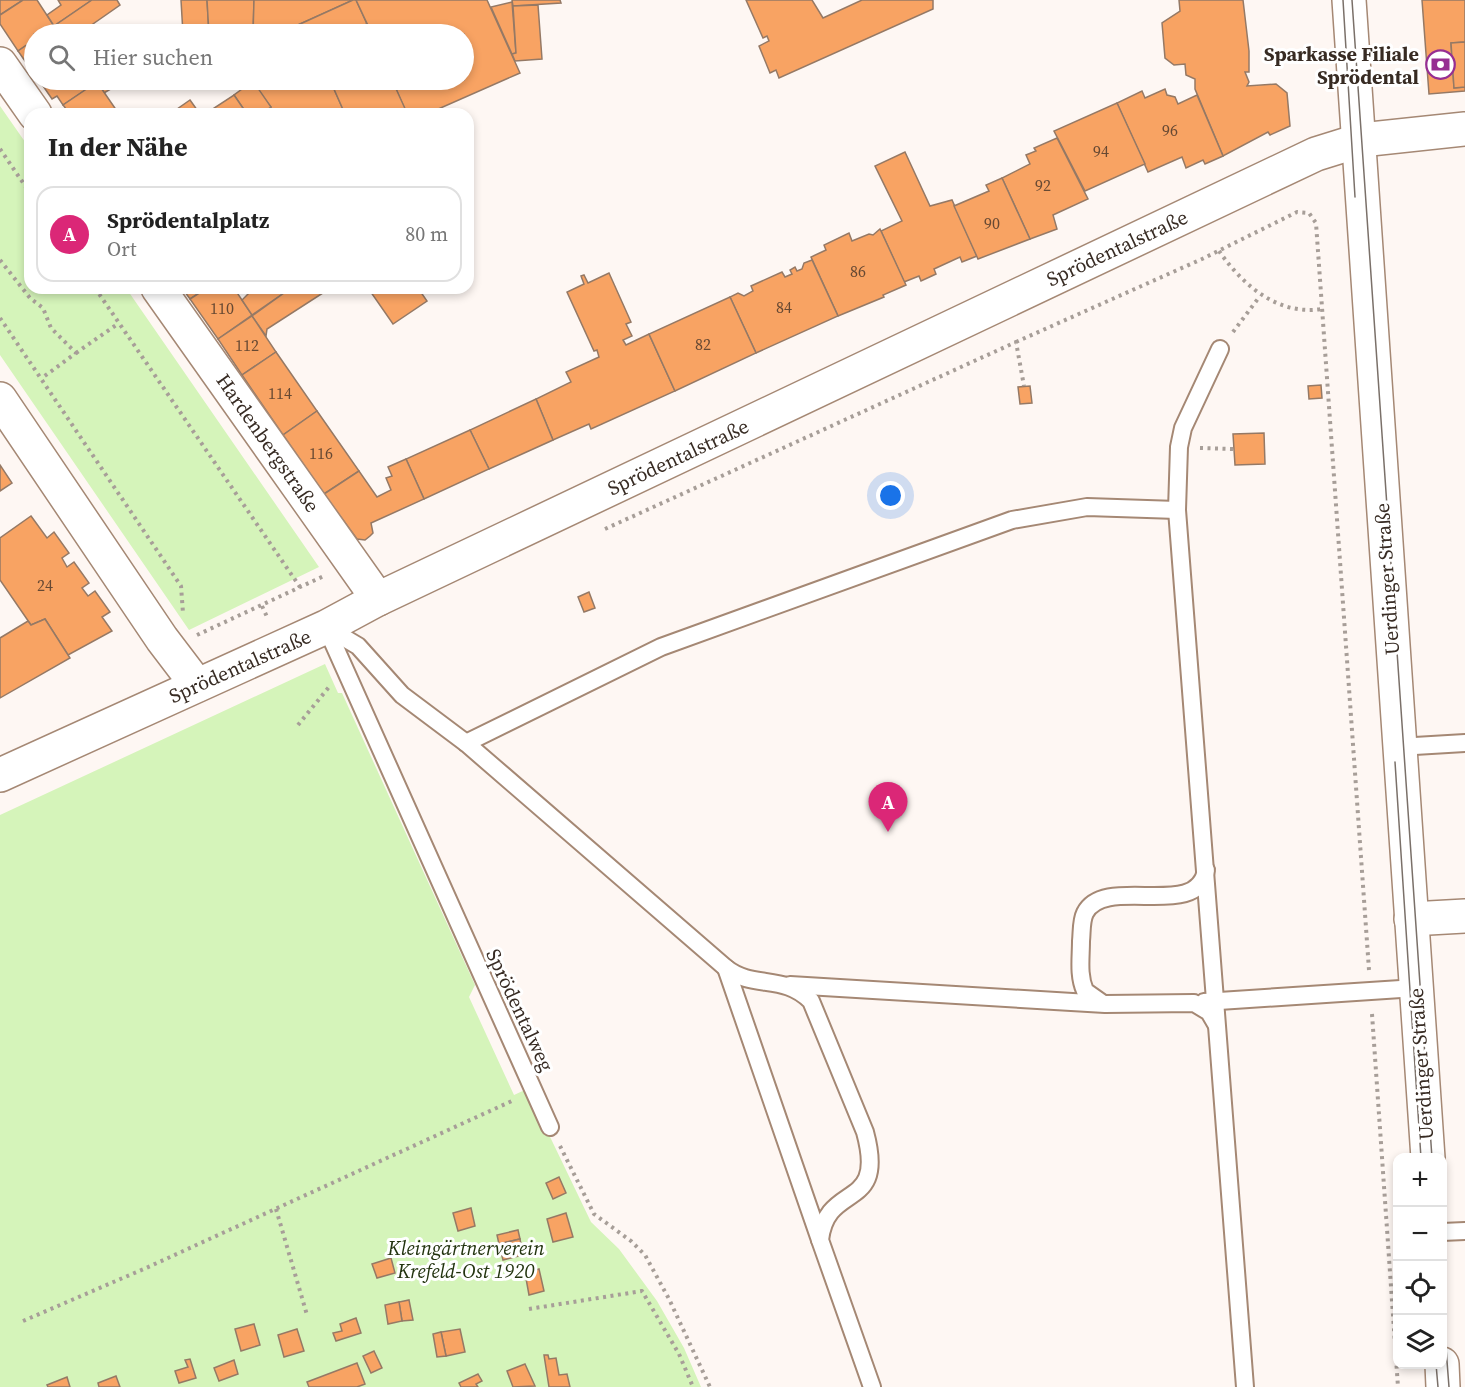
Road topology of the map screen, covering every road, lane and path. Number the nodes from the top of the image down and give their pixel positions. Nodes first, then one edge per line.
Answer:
1 (1348, 0) edge
2 (0, 64) edge
3 (31, 108) edge
4 (1465, 129) edge
5 (1357, 140) junction
6 (0, 149) edge
7 (24, 184) edge
8 (1219, 251) junction
9 (0, 260) edge
10 (24, 290) edge
11 (27, 294) edge
12 (99, 294) edge
13 (162, 294) edge
14 (1260, 296) junction
15 (1322, 309) junction
16 (0, 318) edge
17 (119, 323) junction
18 (1016, 342) junction
19 (1220, 349) joint
20 (76, 353) junction
21 (42, 378) junction
22 (1024, 386) dead end
23 (0, 399) edge
24 (1206, 448) dead end
25 (1234, 449) dead end
26 (1177, 510) junction
27 (603, 530) dead end
28 (352, 562) junction
29 (300, 587) junction
30 (378, 599) junction
31 (184, 622) dead end
32 (326, 627) junction
33 (187, 639) dead end
34 (341, 662) junction
35 (197, 685) junction
36 (298, 725) dead end
37 (466, 743) junction
38 (1465, 743) edge
39 (1398, 747) junction
40 (0, 775) edge
41 (1206, 863) junction
42 (1465, 916) edge
43 (1411, 919) junction
44 (726, 968) junction
45 (788, 985) junction
46 (1416, 988) junction
47 (1370, 991) junction
48 (1214, 1001) junction
49 (1105, 1004) junction
50 (1185, 1004) junction
51 (1217, 1027) junction
52 (533, 1089) junction
53 (550, 1127) joint
54 (1428, 1153) edge
55 (276, 1209) junction
56 (1465, 1231) edge
57 (1447, 1232) edge
58 (820, 1240) junction
59 (529, 1309) dead end
60 (307, 1315) dead end
61 (23, 1321) dead end
62 (1442, 1369) edge
63 (693, 1387) edge
64 (710, 1387) edge
65 (872, 1387) edge
66 (1245, 1387) edge
67 (1398, 1387) edge
68 (1443, 1387) edge

1 - 5 street, Uerdinger Straße
2 - 3 street
4 - 5 street, Sprödentalstraße
5 - 30 street, Sprödentalstraße
5 - 39 street, Uerdinger Straße
6 - 7 path
8 - 14 path
8 - 15 path
8 - 18 path
9 - 10 path
11 - 20 path
12 - 17 path
13 - 28 street, Hardenbergstraße
14 - 15 path
14 - 19 path
15 - 47 path
16 - 21 path
17 - 20 path
17 - 29 path
18 - 22 path
18 - 27 path
19 - 26 lane
20 - 21 path
21 - 31 path
23 - 35 street
24 - 25 path
26 - 37 lane
26 - 41 lane
28 - 29 path
28 - 30 street, Hardenbergstraße
29 - 33 path
30 - 32 street, Sprödentalstraße
32 - 34 lane, Sprödentalweg
32 - 35 street, Sprödentalstraße
32 - 37 lane
34 - 36 path
34 - 52 lane, Sprödentalweg
35 - 40 street, Sprödentalstraße
37 - 44 lane
38 - 39 lane
39 - 43 street, Uerdinger Straße
41 - 48 lane
41 - 49 lane
42 - 43 street
43 - 46 street, Uerdinger Straße
44 - 45 lane
44 - 58 lane
45 - 49 lane
45 - 58 lane
46 - 47 lane
46 - 54 street, Uerdinger Straße
47 - 48 lane
47 - 67 path
48 - 50 lane
48 - 51 lane
49 - 50 lane
50 - 51 lane
51 - 66 lane
52 - 53 lane, Sprödentalweg
52 - 55 path
53 - 64 path
55 - 60 path
55 - 61 path
56 - 57 lane
58 - 65 lane
59 - 63 path
62 - 68 street

